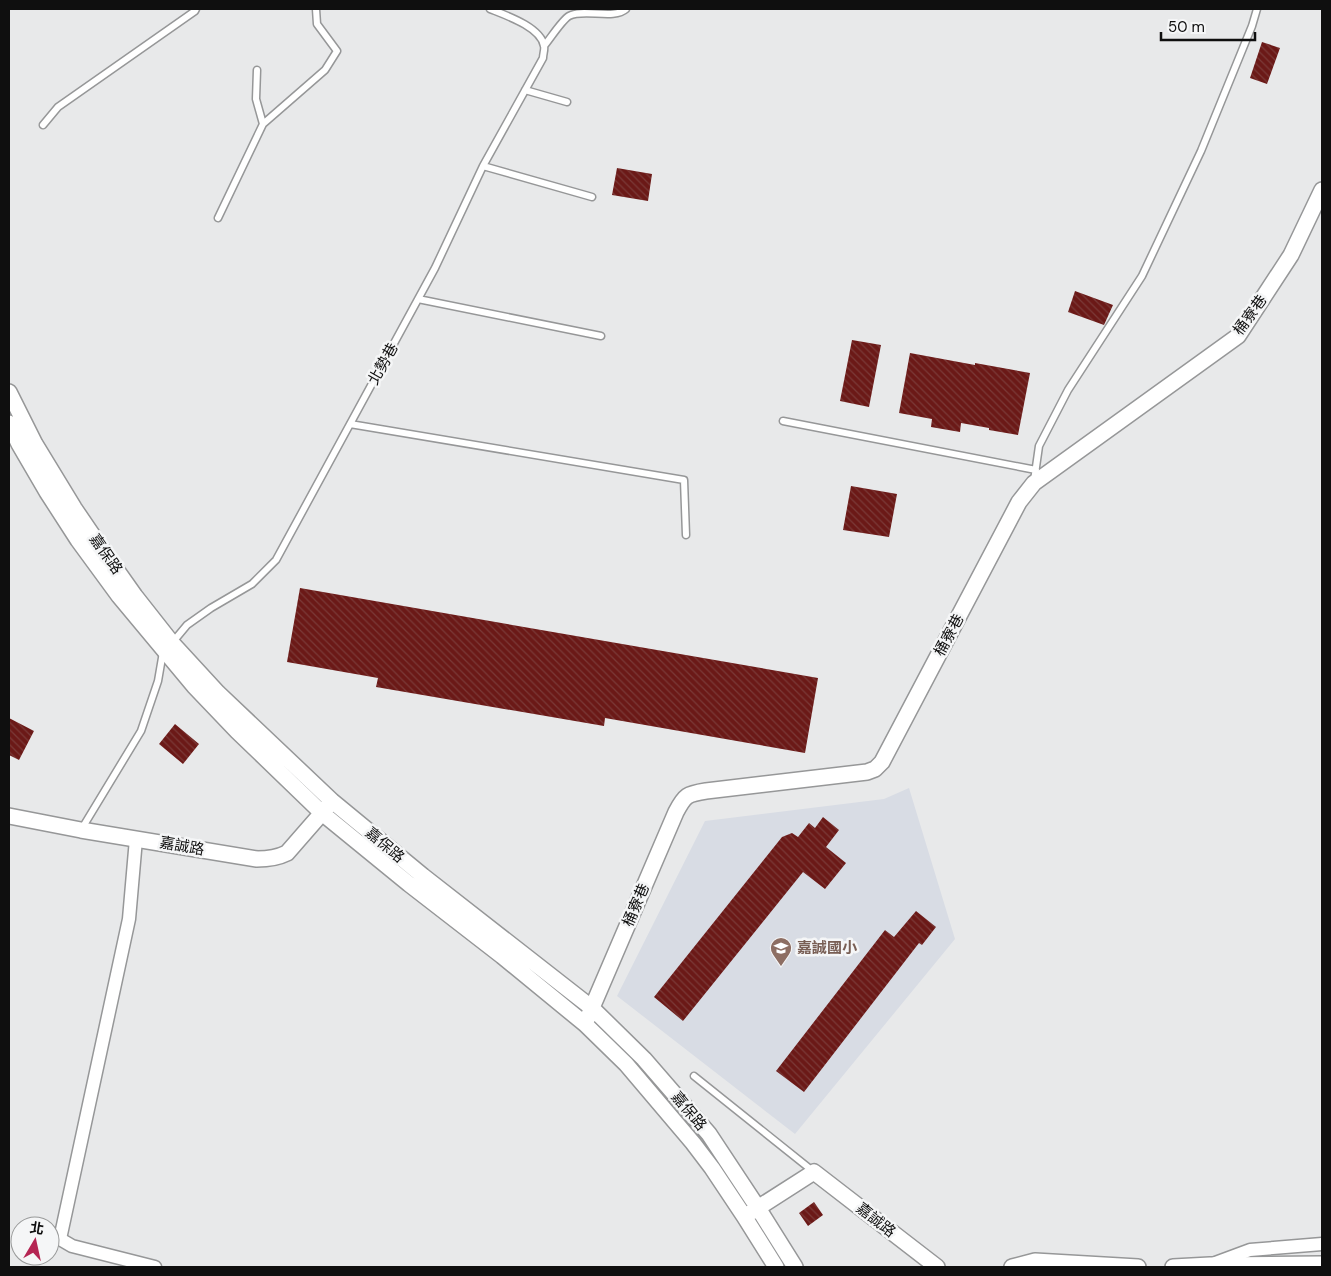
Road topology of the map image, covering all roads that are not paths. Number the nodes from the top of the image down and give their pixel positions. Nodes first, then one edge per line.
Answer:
1 (196, 9) edge
2 (316, 9) edge
3 (490, 9) edge
4 (626, 9) edge
5 (1257, 9) edge
6 (575, 11) edge
7 (544, 46) junction
8 (257, 70) dead end
9 (525, 90) junction
10 (567, 102) dead end
11 (263, 124) junction
12 (43, 125) dead end
13 (484, 166) junction
14 (1322, 190) edge
15 (592, 197) dead end
16 (218, 218) dead end
17 (418, 299) junction
18 (601, 336) dead end
19 (9, 392) edge
20 (783, 421) dead end
21 (9, 423) edge
22 (350, 424) junction
23 (1035, 476) junction
24 (686, 535) dead end
25 (168, 646) junction
26 (332, 801) junction
27 (322, 813) junction
28 (9, 816) edge
29 (81, 830) junction
30 (136, 839) junction
31 (592, 1008) junction
32 (585, 1024) junction
33 (694, 1076) dead end
34 (814, 1172) junction
35 (758, 1208) junction
36 (744, 1216) junction
37 (1322, 1244) edge
38 (1322, 1264) edge
39 (1210, 1265) junction
40 (155, 1267) edge
41 (776, 1267) edge
42 (795, 1267) edge
43 (937, 1267) edge
44 (1012, 1267) edge
45 (1138, 1267) edge
46 (1174, 1267) edge

1 - 12 lane
2 - 11 lane
3 - 7 lane
4 - 6 lane, 北勢巷
5 - 23 lane
6 - 7 lane, 北勢巷
7 - 9 lane, 北勢巷
8 - 11 lane
9 - 10 lane
9 - 13 lane, 北勢巷
11 - 16 lane
13 - 15 lane
13 - 17 lane, 北勢巷
14 - 23 street, 桶寮巷
17 - 18 lane
17 - 22 lane, 北勢巷
19 - 25 street, 嘉保路
20 - 23 lane
21 - 25 street, 嘉保路
22 - 24 lane
22 - 25 lane, 北勢巷
23 - 31 street, 桶寮巷
25 - 26 street, 嘉保路
25 - 27 street, 嘉保路
25 - 29 lane
26 - 27 street, 嘉誠路
26 - 31 street, 嘉保路
27 - 30 street, 嘉誠路
27 - 32 street, 嘉保路
28 - 29 street, 嘉誠路
29 - 30 street, 嘉誠路
30 - 40 street
31 - 32 street, 桶寮巷
31 - 35 street, 嘉保路
32 - 36 street, 嘉保路
33 - 34 lane, 嘉誠路
34 - 35 street
34 - 43 street, 嘉誠路
35 - 36 street
35 - 42 street, 嘉保路
36 - 41 street, 嘉保路
37 - 39 street
38 - 39 street
39 - 46 street
44 - 45 street

